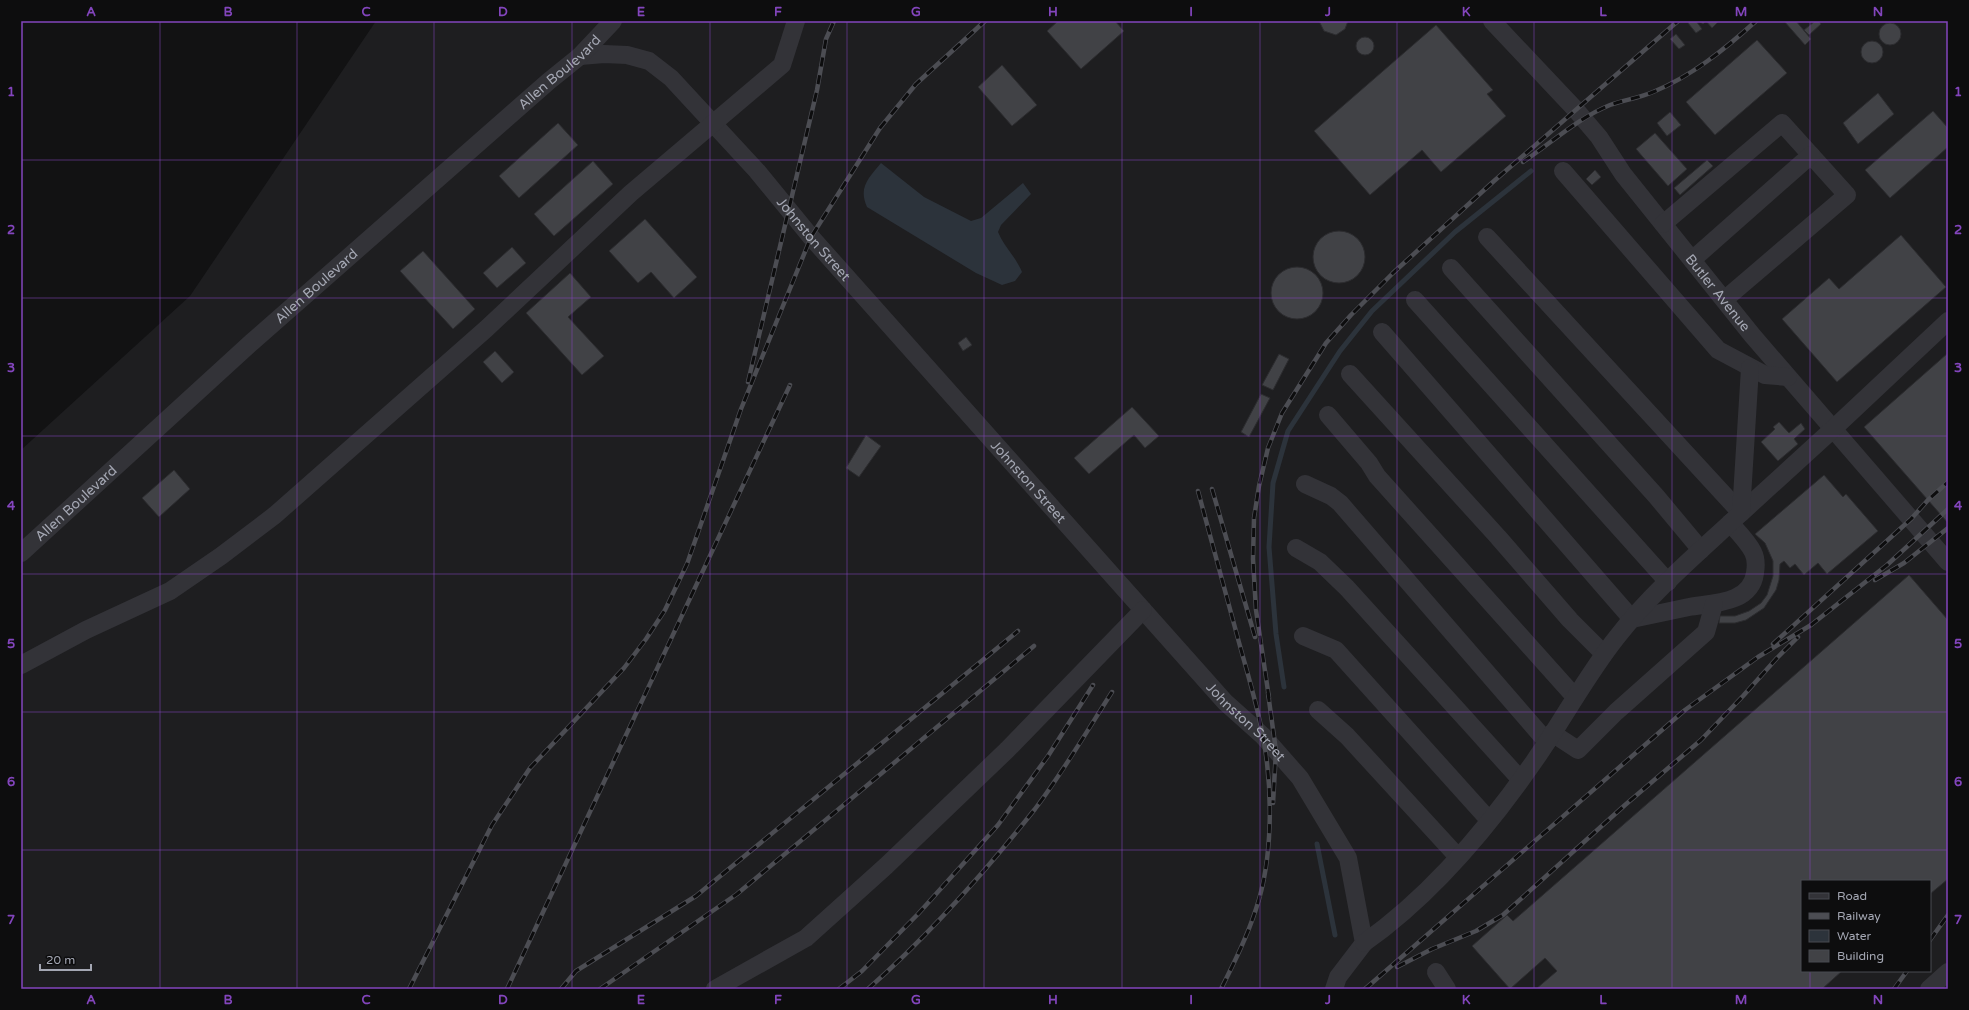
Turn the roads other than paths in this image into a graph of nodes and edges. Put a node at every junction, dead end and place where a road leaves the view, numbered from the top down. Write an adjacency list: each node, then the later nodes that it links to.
1 (613, 21): 4 (street, Allen Boulevard)
2 (796, 21): 5 (street)
3 (1492, 21): 8 (street, Butler Avenue)
4 (580, 56): 5 (street, Johnston Street); 25 (street, Allen Boulevard)
5 (712, 125): 29 (street, Johnston Street); 33 (street)
6 (1811, 155): 8 (street); 10 (street); 13 (street)
7 (1563, 171): 16 (street)
8 (1663, 224): 10 (street, Butler Avenue)
9 (1487, 237): 22 (street)
10 (1692, 260): 13 (street, Butler Avenue)
11 (1451, 268): 24 (street)
12 (1414, 300): 27 (street)
13 (1724, 300): 18 (street, Butler Avenue)
14 (1948, 321): 20 (street)
15 (1382, 332): 30 (street)
16 (1750, 368): 18 (street); 22 (street)
17 (1350, 374): 32 (street)
18 (1788, 378): 20 (street, Butler Avenue)
19 (1328, 415): 34 (street)
20 (1833, 429): 22 (street); 26 (street, Butler Avenue)
21 (1305, 484): 36 (street)
22 (1736, 518): 24 (street); 28 (street)
23 (1296, 548): 37 (street)
24 (1701, 550): 27 (street)
25 (21, 553)
26 (1948, 562)
27 (1668, 582): 30 (street)
28 (1714, 604): 30 (street); 36 (street)
29 (1143, 610): 40 (street, Johnston Street); 44 (street)
30 (1632, 619): 32 (street)
31 (1303, 636): 38 (street)
32 (1604, 654): 34 (street)
33 (21, 665)
34 (1575, 697): 36 (street)
35 (1318, 710): 39 (street)
36 (1549, 737): 37 (street)
37 (1520, 779): 38 (street)
38 (1489, 820): 39 (street)
39 (1458, 857): 40 (street)
40 (1364, 943): 43 (street)
41 (1436, 972): 46 (street)
42 (1948, 972): 47 (street)
43 (1336, 983): 45 (street)
44 (715, 989)
45 (1322, 989)
46 (1447, 989)
47 (1929, 989)

